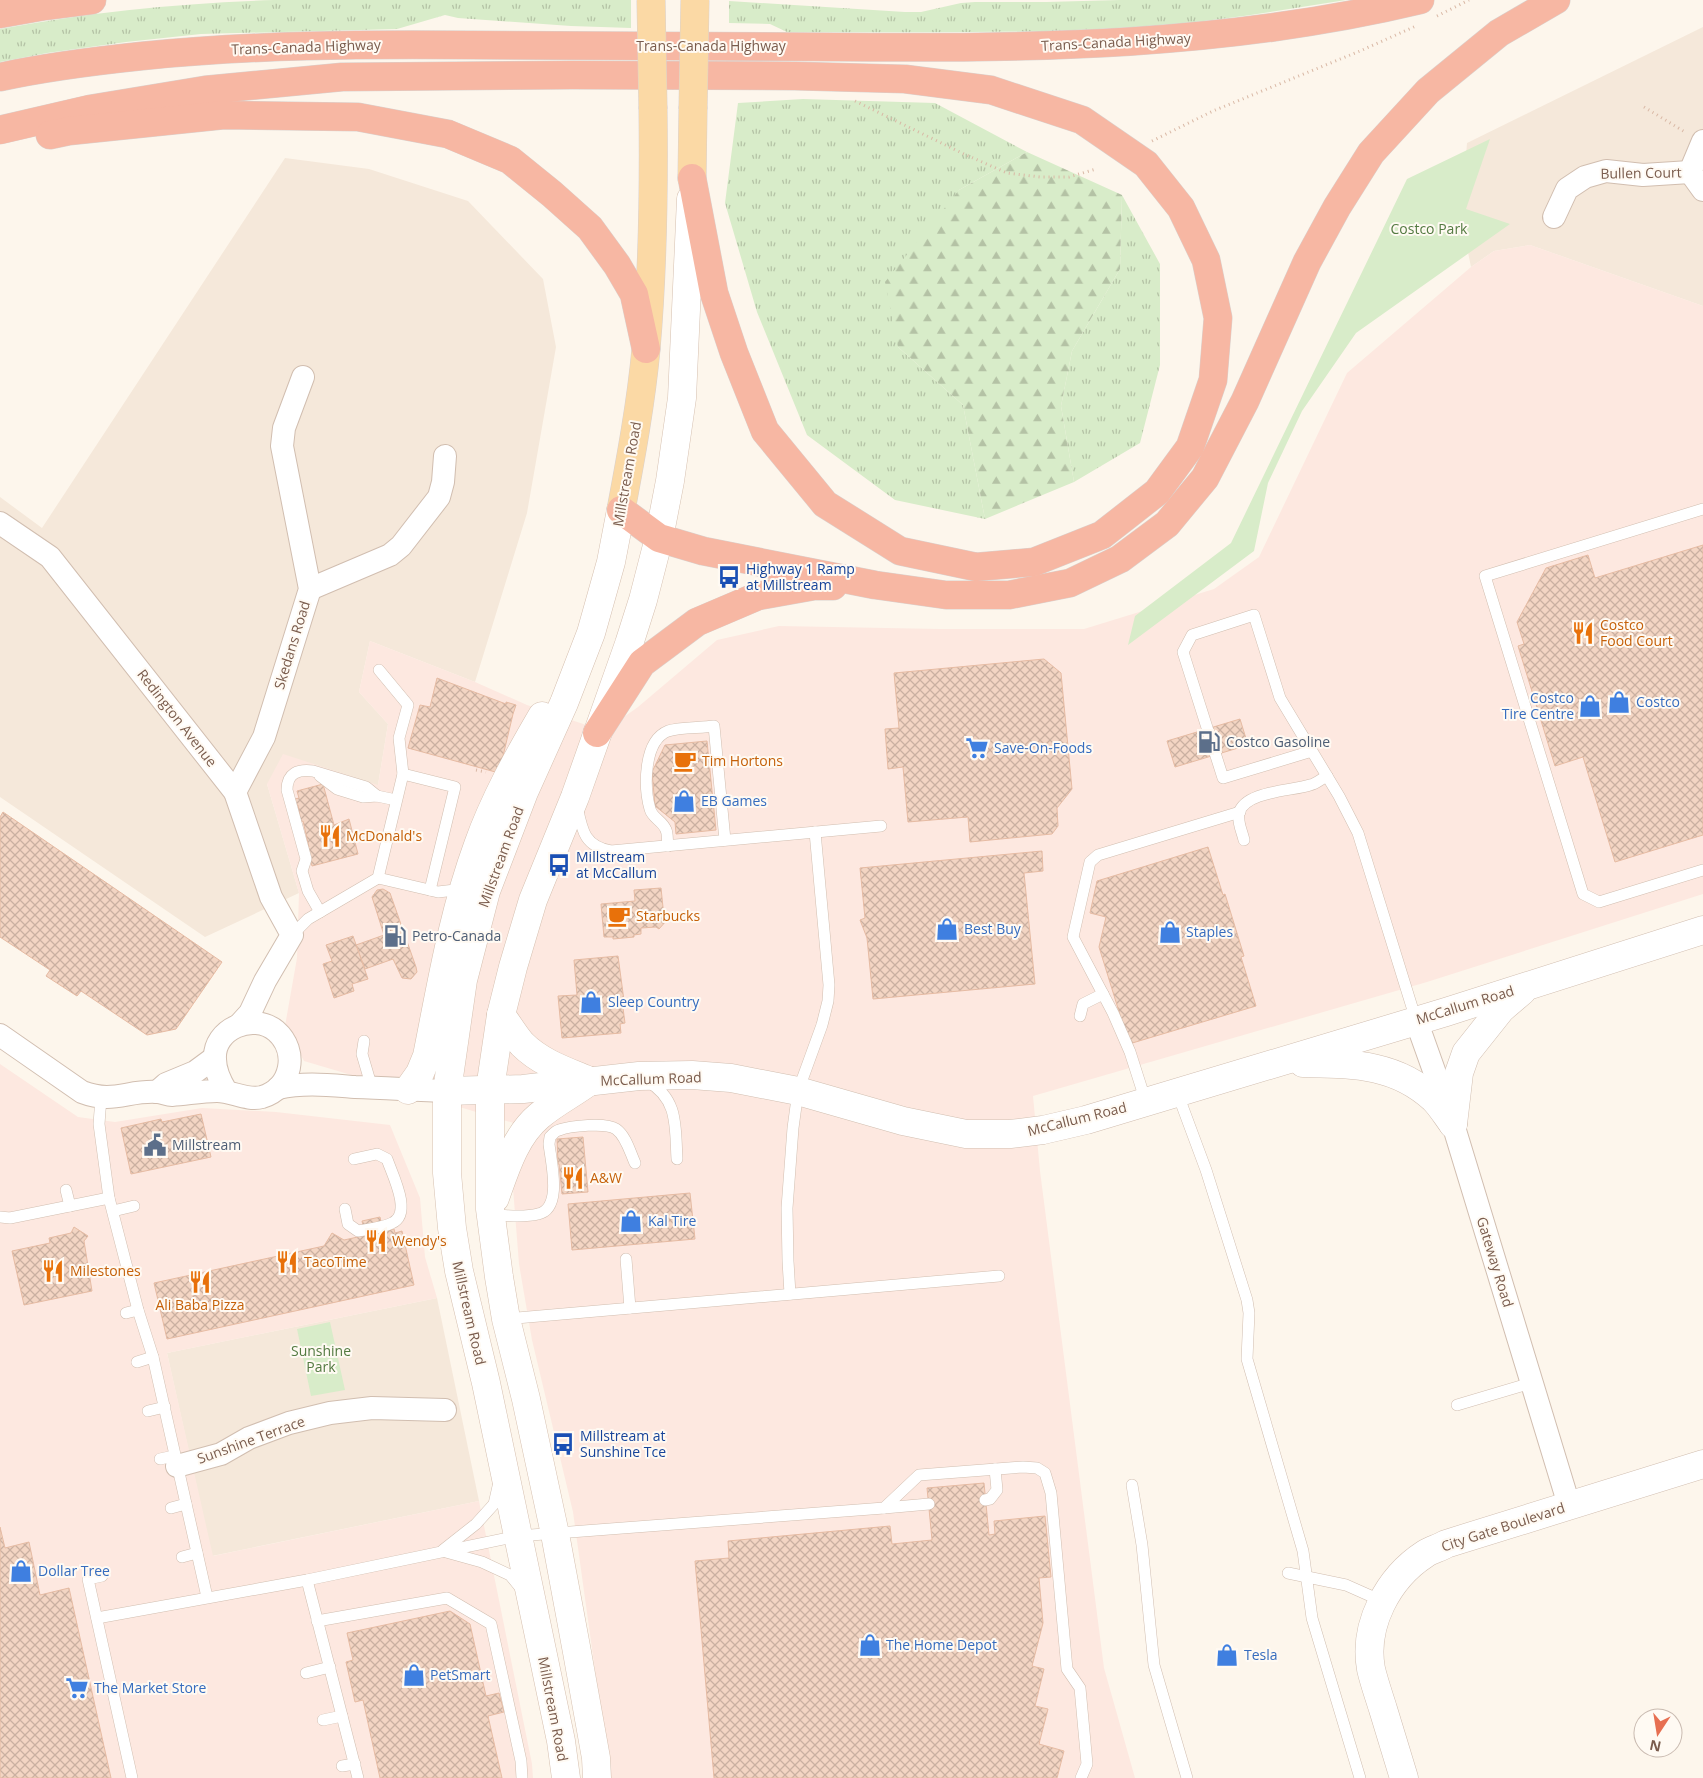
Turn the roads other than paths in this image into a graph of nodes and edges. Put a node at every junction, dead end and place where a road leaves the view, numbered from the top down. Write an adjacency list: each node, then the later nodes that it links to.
1 (92, 0): 6 (highway)
2 (652, 0): 14 (main road, Millstream Road, bridge)
3 (695, 0): 11 (main road, bridge)
4 (1556, 0): 21 (highway)
5 (1425, 13): 7 (highway, Trans-Canada Highway)
6 (0, 14)
7 (0, 77)
8 (0, 130): 11 (highway)
9 (1695, 137): 12 (street)
10 (0, 146): 14 (highway)
11 (692, 178): 20 (main road)
12 (1697, 181): 13 (street, Bullen Court)
13 (1554, 217)
14 (646, 349): 18 (main road, Millstream Road)
15 (303, 377): 22 (street, Skedans Road)
16 (445, 456): 22 (street)
17 (1703, 509): 38 (lane)
18 (621, 510): 20 (highway); 23 (main road, Millstream Road)
19 (0, 523): 29 (street, Redington Avenue)
20 (659, 538): 21 (highway); 25 (main road)
21 (875, 585): 25 (highway)
22 (310, 588): 29 (street, Skedans Road)
23 (591, 633): 40 (main road); 63 (main road, Millstream Road)
24 (379, 670): 27 (lane)
25 (597, 733): 30 (main road)
26 (1312, 752): 26 (lane); 28 (lane)
27 (403, 774): 31 (lane); 41 (lane)
28 (1327, 776): 32 (lane); 49 (lane)
29 (235, 792): 44 (street, Redington Avenue)
30 (575, 797): 37 (lane); 47 (main road)
31 (396, 800): 39 (lane); 42 (lane)
32 (1240, 812): 36 (lane); 46 (lane)
33 (881, 826): 34 (lane)
34 (815, 832): 35 (lane); 65 (lane)
35 (725, 840): 37 (lane); 37 (lane)
36 (1244, 840)
37 (668, 846)
38 (1703, 870)
39 (378, 878): 41 (lane); 42 (lane)
40 (467, 881): 41 (lane); 62 (main road)
41 (430, 890)
42 (320, 912): 44 (lane)
43 (1703, 930): 45 (main road, McCallum Road)
44 (287, 942): 50 (street); 51 (street)
45 (1528, 986): 49 (main road, McCallum Road); 70 (main road)
46 (1103, 994): 48 (lane); 69 (lane)
47 (501, 1015): 58 (main road); 61 (main road)
48 (1080, 1016)
49 (1416, 1020): 56 (main road, McCallum Road); 70 (street, Gateway Road)
50 (240, 1024): 51 (street); 54 (street)
51 (274, 1029): 55 (street)
52 (0, 1035): 68 (street)
53 (364, 1041): 60 (lane)
54 (214, 1058): 64 (street); 66 (street)
55 (291, 1060): 59 (street); 60 (street, McCallum Road)
56 (1280, 1063): 67 (main road, McCallum Road); 70 (main road)
57 (639, 1076): 58 (main road, McCallum Road); 65 (main road, McCallum Road); 72 (lane)
58 (590, 1081): 61 (main road, McCallum Road); 82 (main road)
59 (278, 1088): 60 (street, McCallum Road); 64 (street)
60 (372, 1088): 62 (street, McCallum Road)
61 (490, 1089): 63 (main road, McCallum Road); 82 (main road)
62 (408, 1090): 63 (street, McCallum Road)
63 (447, 1090): 100 (main road, Millstream Road)
64 (226, 1091): 66 (street)
65 (798, 1091): 69 (main road, McCallum Road); 86 (lane)
66 (156, 1092): 68 (street)
67 (1177, 1092): 69 (main road, McCallum Road); 116 (lane)
68 (101, 1098): 76 (lane)
69 (1146, 1102)
70 (1453, 1124): 93 (street, Gateway Road)
71 (354, 1159): 79 (lane)
72 (677, 1159)
73 (634, 1163): 82 (lane)
74 (66, 1190): 77 (lane)
75 (49, 1198): 80 (lane)
76 (110, 1198): 77 (lane); 81 (lane)
77 (70, 1206): 80 (lane)
78 (134, 1206): 81 (lane)
79 (345, 1209)
80 (51, 1210): 83 (lane)
81 (112, 1211): 88 (lane)
82 (490, 1212): 90 (main road)
83 (0, 1217)
84 (626, 1259): 87 (lane)
85 (999, 1276): 86 (lane)
86 (790, 1294): 87 (lane)
87 (630, 1308): 90 (lane)
88 (138, 1310): 89 (lane); 91 (lane)
89 (126, 1313)
90 (506, 1319): 109 (main road)
91 (153, 1357): 92 (lane); 95 (lane)
92 (137, 1362)
93 (1532, 1383): 94 (lane); 106 (street, Gateway Road)
94 (1457, 1405)
95 (165, 1407): 97 (lane); 98 (lane)
96 (445, 1410): 98 (street, Sunshine Terrace)
97 (148, 1411)
98 (170, 1460): 104 (lane)
99 (1703, 1464): 106 (main road, City Gate Boulevard)
100 (503, 1468): 110 (main road, Millstream Road); 111 (lane)
101 (996, 1470): 103 (lane); 108 (lane); 134 (lane)
102 (1132, 1485): 135 (lane)
103 (985, 1500)
104 (186, 1504): 107 (lane); 112 (lane)
105 (928, 1504): 108 (lane)
106 (1569, 1505): 119 (main road, City Gate Boulevard)
107 (171, 1508)
108 (884, 1508): 109 (lane)
109 (555, 1534): 110 (lane); 133 (main road)
110 (518, 1536): 111 (lane); 120 (main road, Millstream Road)
111 (442, 1551): 117 (lane); 120 (lane)
112 (197, 1553): 113 (lane); 118 (lane)
113 (182, 1557)
114 (1288, 1573): 116 (lane)
115 (102, 1576): 121 (lane)
116 (1307, 1577): 119 (lane); 136 (lane)
117 (307, 1580): 118 (lane); 122 (lane)
118 (207, 1597): 121 (lane)
119 (1382, 1601): 137 (main road, City Gate Boulevard)
120 (532, 1602): 132 (main road, Millstream Road)
121 (97, 1618): 129 (lane)
122 (317, 1621): 123 (lane); 131 (lane)
123 (330, 1667): 124 (lane); 125 (lane)
124 (306, 1673)
125 (342, 1716): 126 (lane); 127 (lane)
126 (323, 1720)
127 (355, 1764): 128 (lane); 130 (lane)
128 (342, 1766)
129 (132, 1778)
130 (358, 1778)
131 (522, 1778)
132 (566, 1778)
133 (597, 1778)
134 (1080, 1778)
135 (1188, 1778)
136 (1360, 1778)
137 (1404, 1778)

